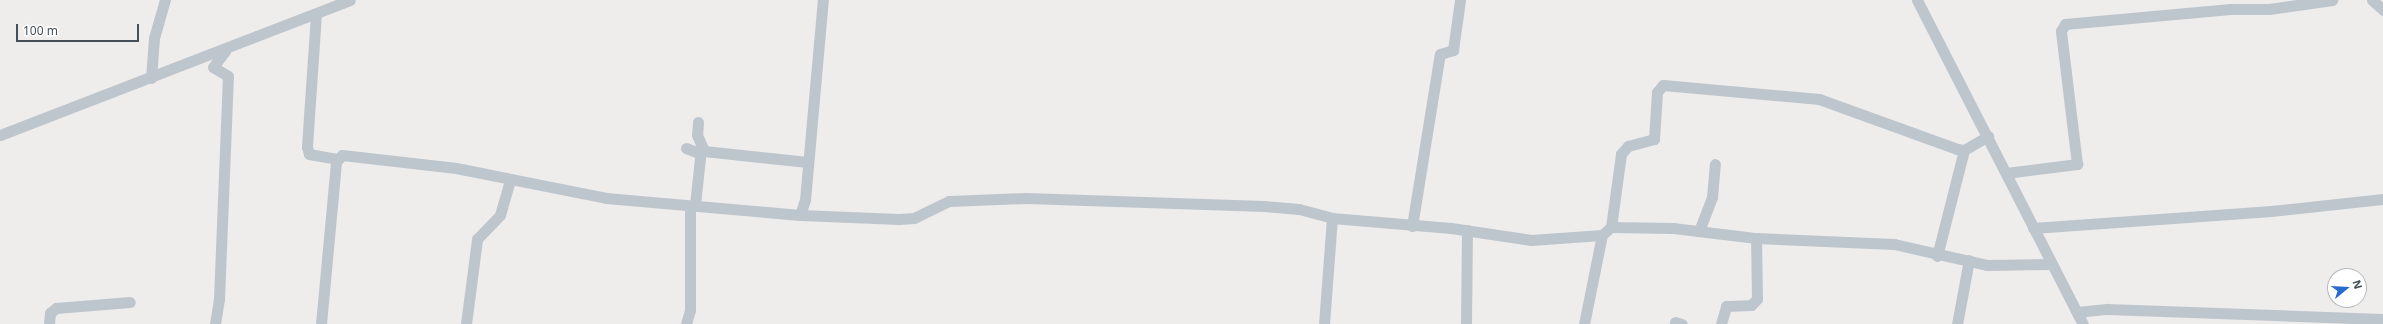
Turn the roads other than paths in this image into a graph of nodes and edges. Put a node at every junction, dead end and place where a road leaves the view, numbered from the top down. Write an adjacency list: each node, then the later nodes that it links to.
1 (165, 0): 11 (street)
2 (350, 0): 9 (street)
3 (823, 0): 18 (street)
4 (1460, 0): 26 (street)
5 (1917, 0): 14 (street)
6 (2332, 0): 20 (street)
7 (2372, 0): 8 (street)
8 (2383, 10)
9 (316, 14): 10 (street); 17 (street)
10 (226, 49): 11 (street); 40 (street)
11 (151, 78): 13 (street)
12 (698, 122): 18 (street)
13 (0, 135)
14 (1988, 136): 16 (street); 20 (street)
15 (686, 148): 23 (street)
16 (1964, 150): 27 (street); 33 (street)
17 (337, 159): 21 (street); 41 (street)
18 (807, 162): 24 (street)
19 (1715, 164): 30 (street)
20 (2006, 173): 28 (street)
21 (510, 179): 23 (street); 42 (street)
22 (2383, 198): 28 (street)
23 (693, 205): 24 (street); 43 (street)
24 (800, 215): 25 (street)
25 (1332, 218): 26 (street); 44 (street)
26 (1412, 226): 29 (street)
27 (1611, 227): 30 (street); 31 (street)
28 (2033, 228): 35 (street)
29 (1467, 230): 31 (street); 45 (street)
30 (1699, 231): 32 (street)
31 (1602, 235): 46 (street)
32 (1756, 238): 33 (street); 47 (street)
33 (1937, 256): 34 (street)
34 (1969, 260): 35 (street); 48 (street)
35 (2050, 264): 37 (street)
36 (130, 302): 39 (street)
37 (2077, 312): 38 (street); 49 (street)
38 (2383, 319)
39 (49, 324)
40 (214, 324)
41 (321, 324)
42 (466, 324)
43 (686, 324)
44 (1324, 324)
45 (1466, 324)
46 (1584, 324)
47 (1721, 324)
48 (1957, 324)
49 (2083, 324)

